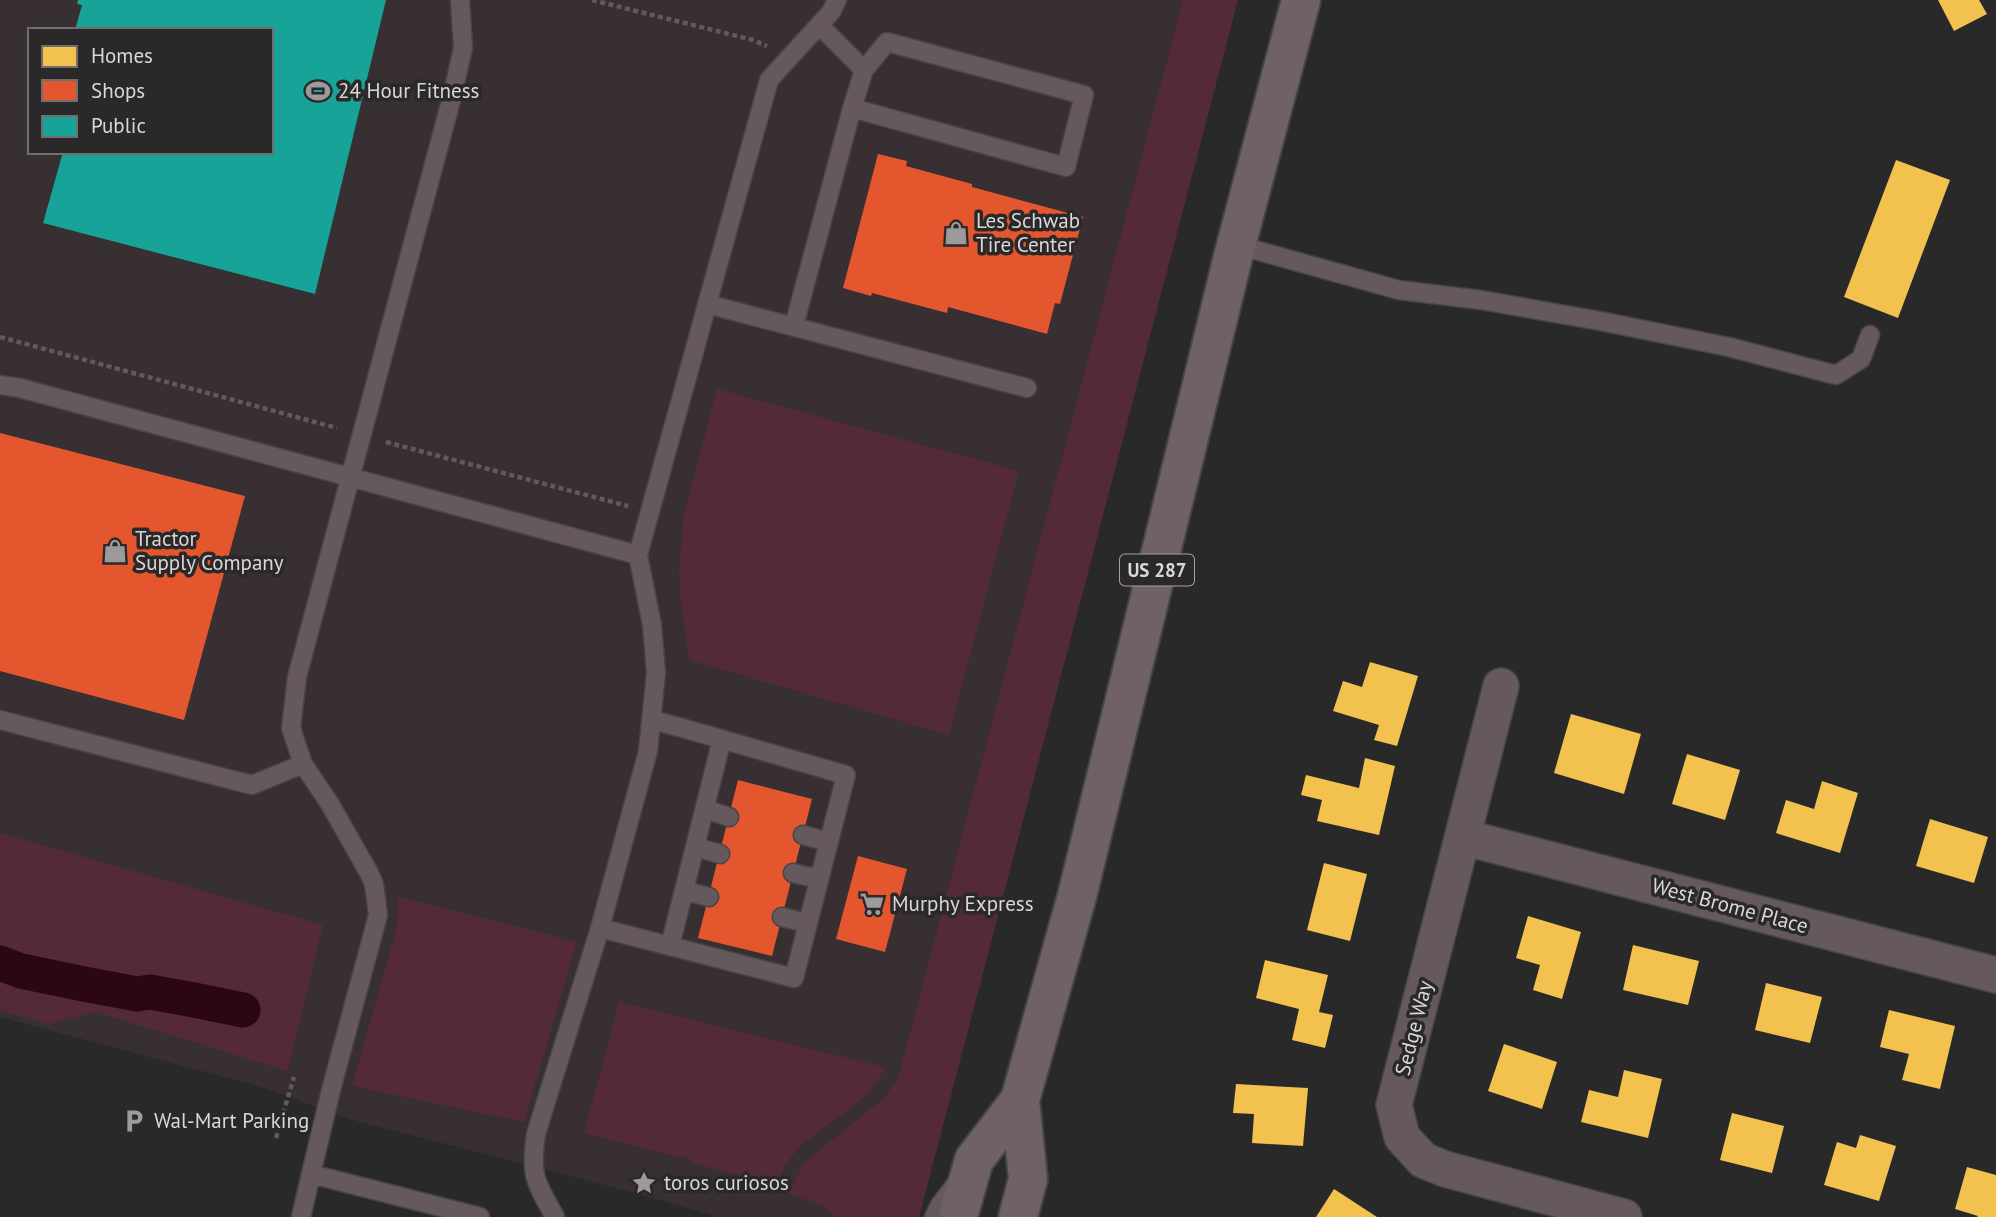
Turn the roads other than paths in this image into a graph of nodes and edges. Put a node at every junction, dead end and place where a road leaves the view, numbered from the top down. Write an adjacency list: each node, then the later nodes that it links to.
1 (460, 0): 13 (lane)
2 (837, 0): 4 (lane)
3 (1301, 0): 7 (main road, US 287)
4 (820, 26): 5 (lane); 8 (lane)
5 (864, 70): 6 (lane); 6 (lane)
6 (852, 108): 9 (lane)
7 (1237, 245): 10 (lane); 36 (main road, US 287)
8 (707, 304): 9 (lane); 14 (lane)
9 (794, 326): 12 (lane)
10 (1870, 335)
11 (0, 385): 13 (lane)
12 (1027, 387)
13 (352, 477): 14 (lane); 19 (lane)
14 (638, 555): 17 (lane)
15 (1501, 686): 23 (street, Sedge Way)
16 (0, 720): 19 (lane)
17 (652, 720): 18 (lane); 33 (lane)
18 (722, 739): 20 (lane); 24 (lane)
19 (303, 764): 38 (lane)
20 (705, 809): 21 (lane); 25 (lane)
21 (729, 817)
22 (803, 835): 24 (lane)
23 (1463, 837): 35 (street, West Brome Place); 45 (street, Sedge Way)
24 (829, 842): 28 (lane)
25 (695, 847): 26 (lane); 29 (lane)
26 (720, 854)
27 (793, 873): 28 (lane)
28 (819, 879): 32 (lane)
29 (685, 891): 30 (lane); 34 (lane)
30 (709, 897)
31 (782, 917): 32 (lane)
32 (807, 923): 34 (lane)
33 (600, 928): 34 (lane); 41 (lane)
34 (670, 946)
35 (1996, 975)
36 (1020, 1100): 37 (main road, US 287); 44 (main road, US 287)
37 (974, 1160): 42 (lane); 43 (main road, US 287)
38 (311, 1174): 39 (lane); 40 (lane)
39 (300, 1217)
40 (480, 1217)
41 (555, 1217)
42 (934, 1217)
43 (958, 1217)
44 (1018, 1217)
45 (1624, 1217)

